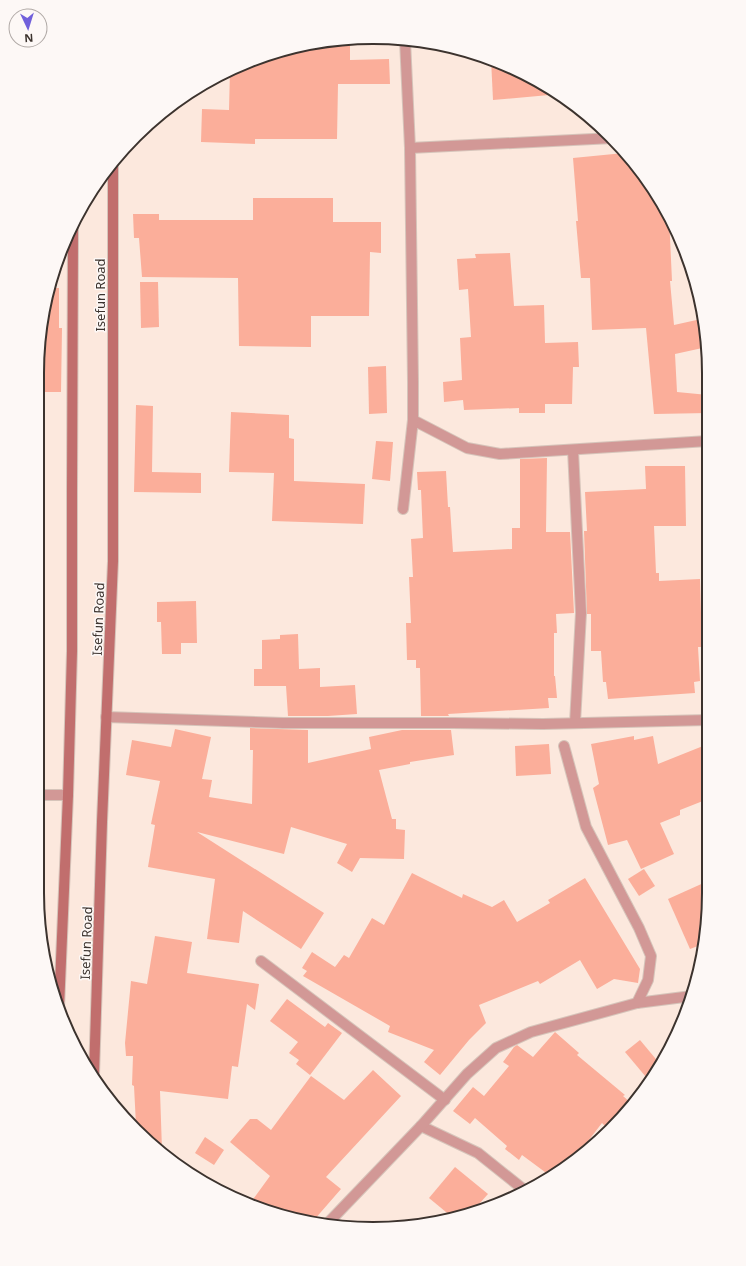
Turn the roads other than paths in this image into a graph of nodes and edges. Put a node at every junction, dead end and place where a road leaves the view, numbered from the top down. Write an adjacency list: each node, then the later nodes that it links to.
1 (405, 46): 3 (street)
2 (604, 138): 3 (street)
3 (410, 148): 6 (street)
4 (113, 172): 10 (street, Isefun Road)
5 (73, 238): 15 (street, Isefun Road)
6 (413, 420): 8 (street); 9 (street)
7 (702, 441): 8 (street)
8 (573, 450): 12 (street)
9 (404, 509)
10 (106, 717): 12 (street); 20 (street, Isefun Road)
11 (702, 720): 12 (street)
12 (575, 723)
13 (564, 746): 19 (street)
14 (44, 795): 15 (street)
15 (68, 795): 17 (street, Isefun Road)
16 (261, 962): 21 (street)
17 (60, 994)
18 (686, 997): 19 (street)
19 (637, 1003): 21 (street)
20 (94, 1068)
21 (445, 1100): 22 (street)
22 (421, 1126): 23 (street); 24 (street)
23 (521, 1187)
24 (332, 1219)

